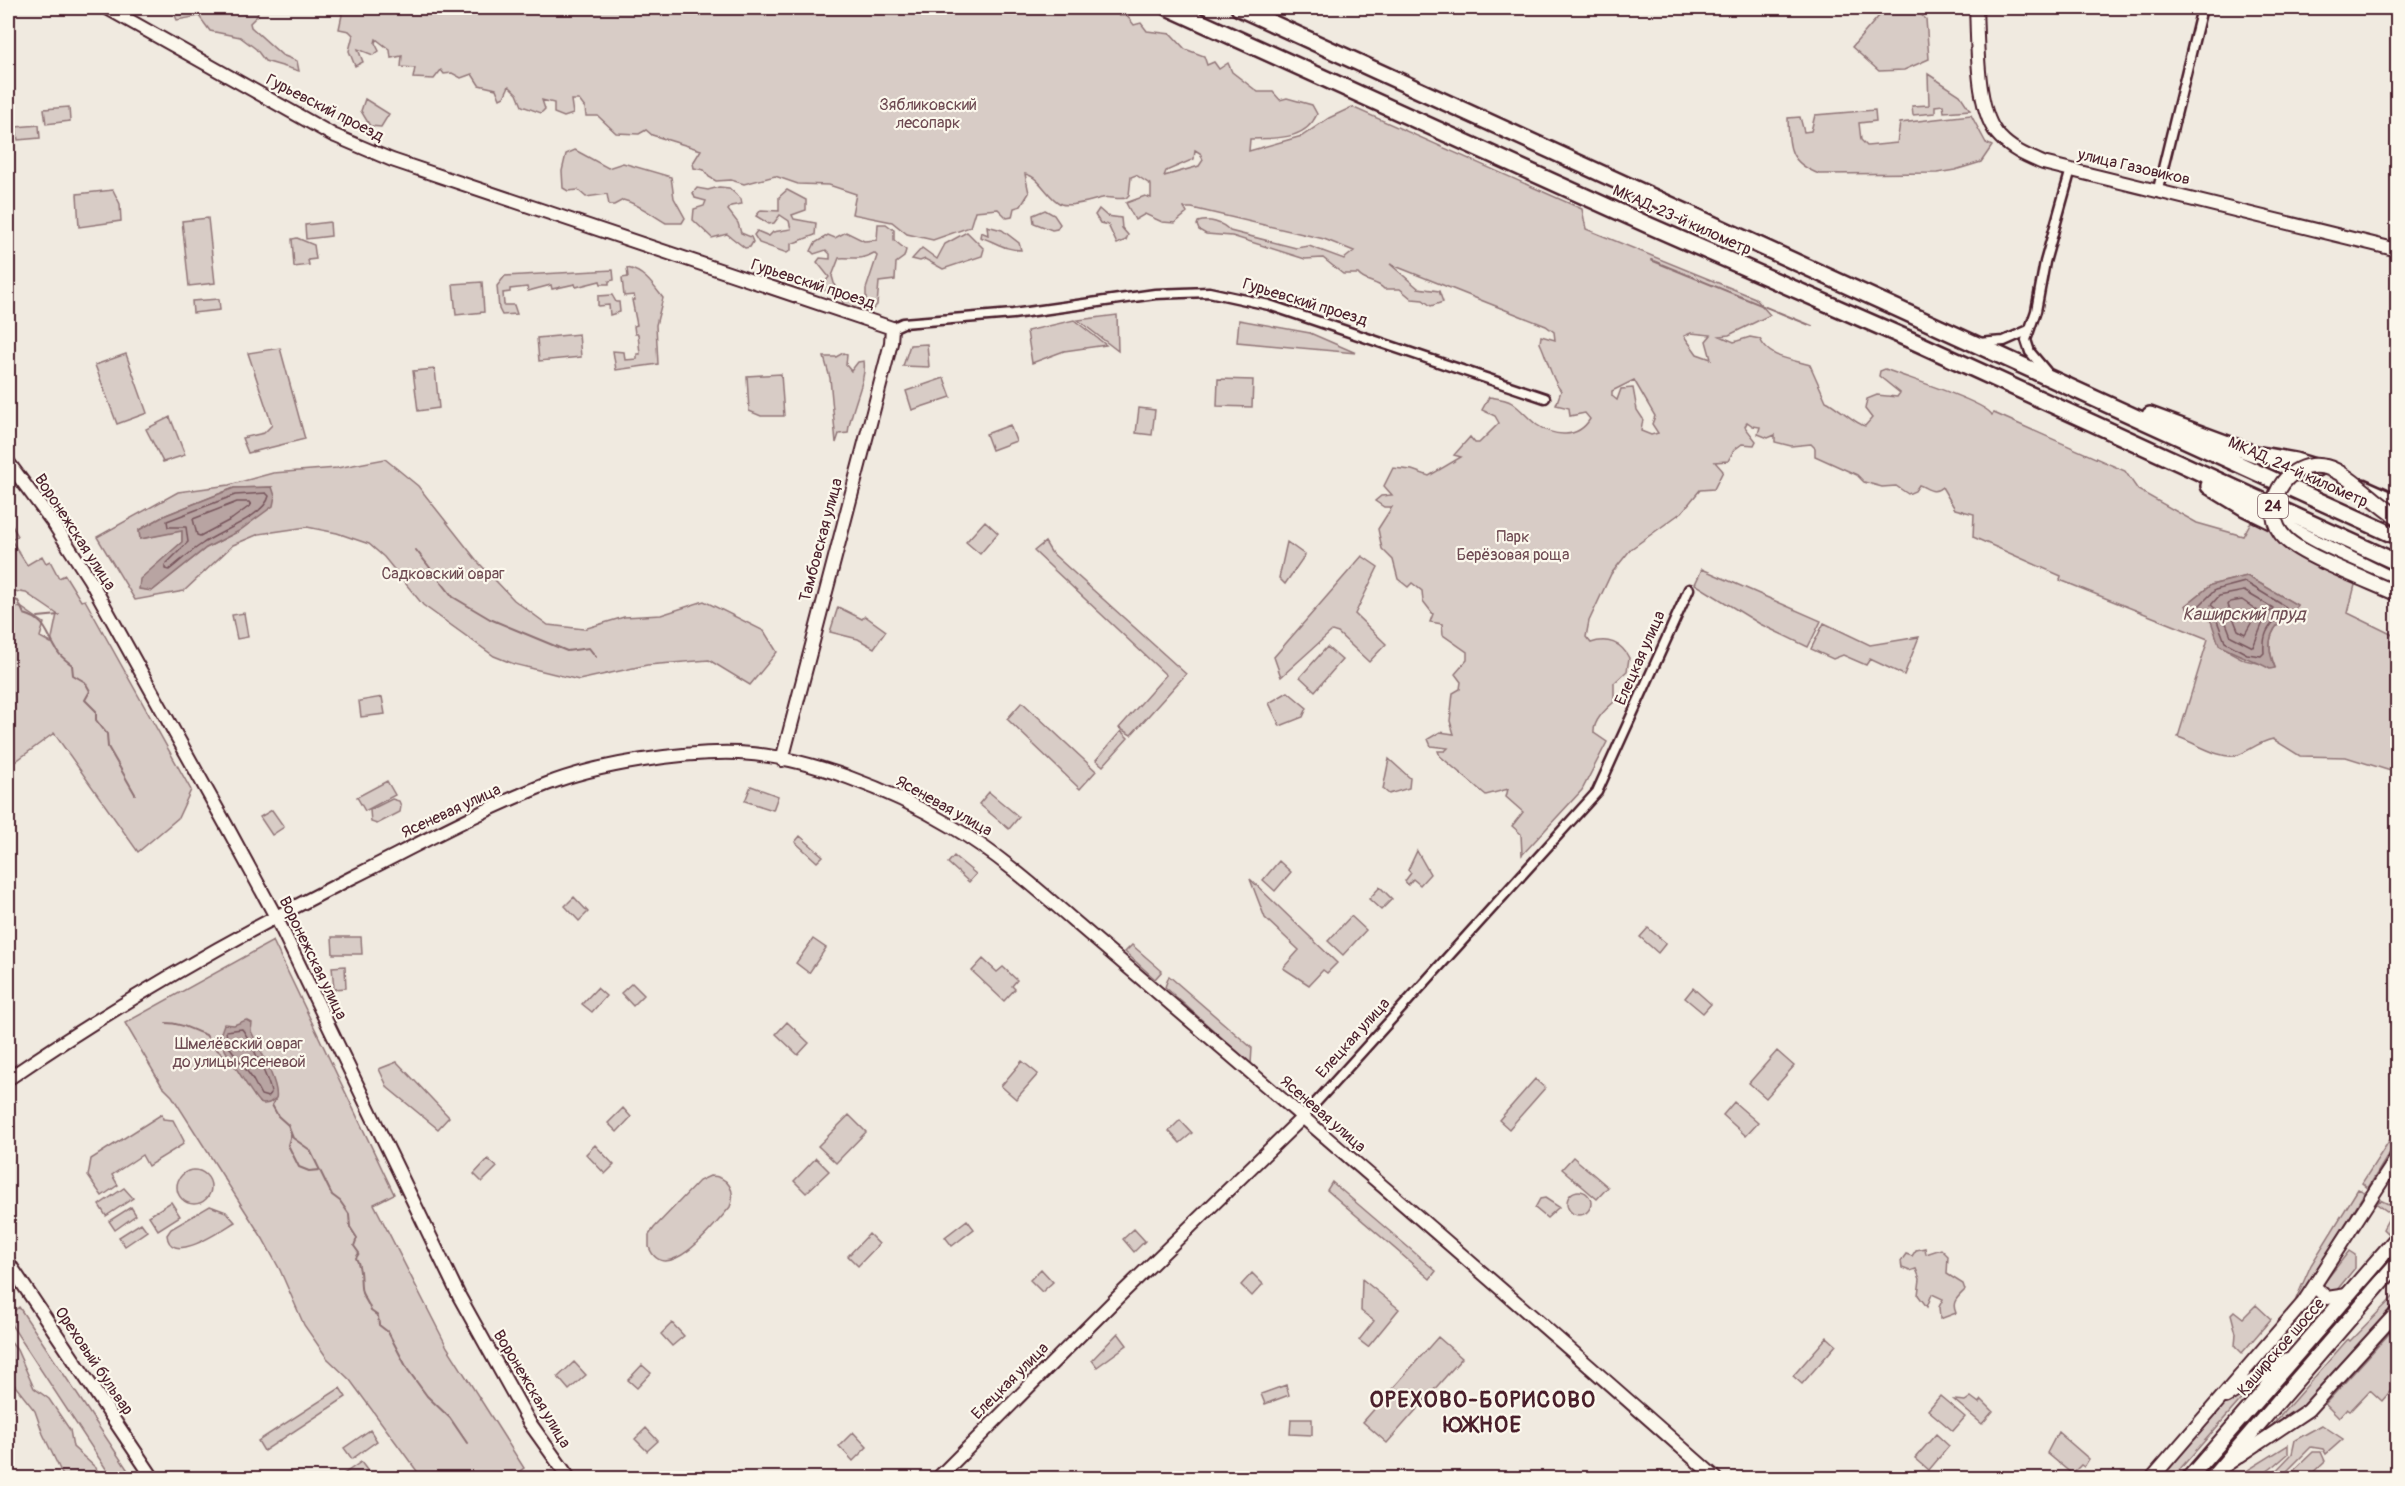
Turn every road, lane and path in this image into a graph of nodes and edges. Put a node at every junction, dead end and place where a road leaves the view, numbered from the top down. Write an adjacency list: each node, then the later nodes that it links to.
1 (107, 8): 9 (street, Гурьевский проезд)
2 (1239, 8): 11 (highway, МКАД, 23-й километр)
3 (1976, 8): 6 (street, улица Газовиков)
4 (2202, 8): 7 (street)
5 (1173, 9): 17 (highway, МКАД, 23-й километр)
6 (2071, 169): 7 (street, улица Газовиков); 10 (street)
7 (2158, 189): 8 (street, улица Газовиков)
8 (2397, 250)
9 (892, 328): 14 (street, Гурьевский проезд); 25 (street, Тамбовская улица)
10 (2028, 330): 11 (street); 12 (street)
11 (1975, 344): 12 (highway, МКАД, 23-й километр)
12 (2054, 379): 13 (highway, МКАД, 23-й километр)
13 (2081, 392): 15 (highway, МКАД, 23-й километр); 18 (highway)
14 (1545, 398)
15 (2184, 440): 20 (highway, МКАД, 24-й километр)
16 (8, 462): 26 (street, Воронежская улица)
17 (2176, 462): 21 (highway); 22 (highway, 24)
18 (2397, 503)
19 (2397, 517): 24 (main road, 24, bridge)
20 (2397, 537)
21 (2397, 563)
22 (2397, 583)
23 (1689, 589): 28 (street, Елецкая улица)
24 (2397, 594)
25 (782, 760): 26 (street, Ясеневая улица); 28 (street, Ясеневая улица)
26 (276, 917): 27 (street, Ясеневая улица); 40 (street, Воронежская улица)
27 (8, 1079)
28 (1302, 1118): 41 (street, Елецкая улица); 42 (street, Ясеневая улица)
29 (2397, 1156): 33 (street)
30 (2397, 1237): 34 (main road, Каширское шоссе)
31 (8, 1262): 39 (street, Ореховый бульвар)
32 (2397, 1263): 38 (main road, Каширское шоссе)
33 (2314, 1286): 34 (street); 37 (street)
34 (2347, 1295): 36 (main road, Каширское шоссе)
35 (2397, 1311): 38 (street)
36 (2295, 1356): 37 (street); 44 (main road, Каширское шоссе)
37 (2218, 1403): 43 (street)
38 (2214, 1475)
39 (153, 1479)
40 (569, 1479)
41 (938, 1479)
42 (1716, 1479)
43 (2152, 1479)
44 (2189, 1479)

